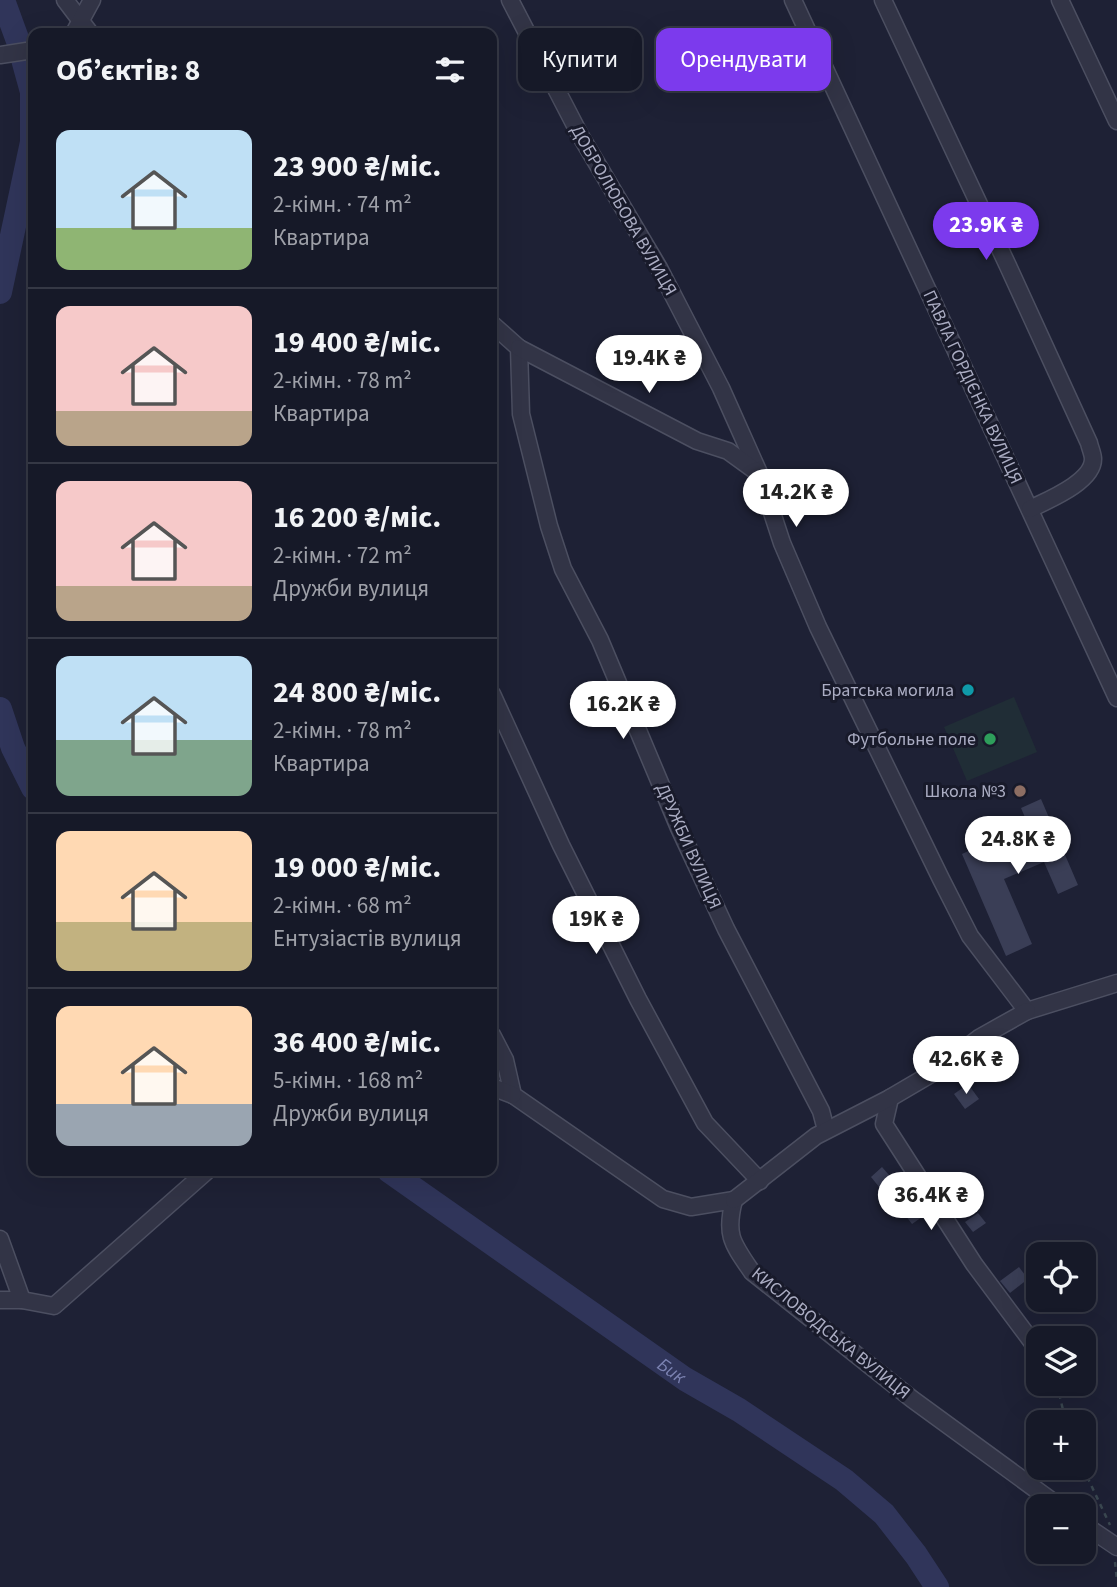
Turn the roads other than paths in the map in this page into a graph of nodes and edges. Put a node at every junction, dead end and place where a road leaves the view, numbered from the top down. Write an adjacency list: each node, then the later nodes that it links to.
1 (65, 0): 7 (street)
2 (92, 0): 8 (street)
3 (510, 0): 14 (street, ДОБРОЛЮБОВА ВУЛИЦЯ)
4 (793, 0): 15 (street, ПАВЛА ГОРДІЄНКА ВУЛИЦЯ)
5 (883, 0): 15 (street)
6 (1060, 0): 11 (street)
7 (81, 28)
8 (83, 28)
9 (28, 51): 10 (street)
10 (0, 55)
11 (1117, 121)
12 (497, 328): 13 (street)
13 (519, 348): 14 (street); 24 (street, ДРУЖБИ ВУЛИЦЯ)
14 (759, 473): 19 (street, ДОБРОЛЮБОВА ВУЛИЦЯ)
15 (1030, 509): 16 (street, ПАВЛА ГОРДІЄНКА ВУЛИЦЯ)
16 (1117, 698)
17 (497, 705): 26 (street)
18 (1117, 983): 19 (street)
19 (1027, 1011): 23 (street)
20 (497, 1045): 22 (street)
21 (497, 1089): 22 (street)
22 (513, 1095): 27 (street)
23 (890, 1098): 24 (street); 31 (street)
24 (826, 1130): 26 (street)
25 (201, 1176): 30 (street)
26 (760, 1181): 27 (street)
27 (734, 1200): 32 (street, КИСЛОВОДСЬКА ВУЛИЦЯ)
28 (0, 1239): 30 (street)
29 (0, 1300): 30 (street)
30 (22, 1300)
31 (1026, 1334)
32 (1042, 1494)
33 (1096, 1533): 34 (street)
34 (1117, 1547)

